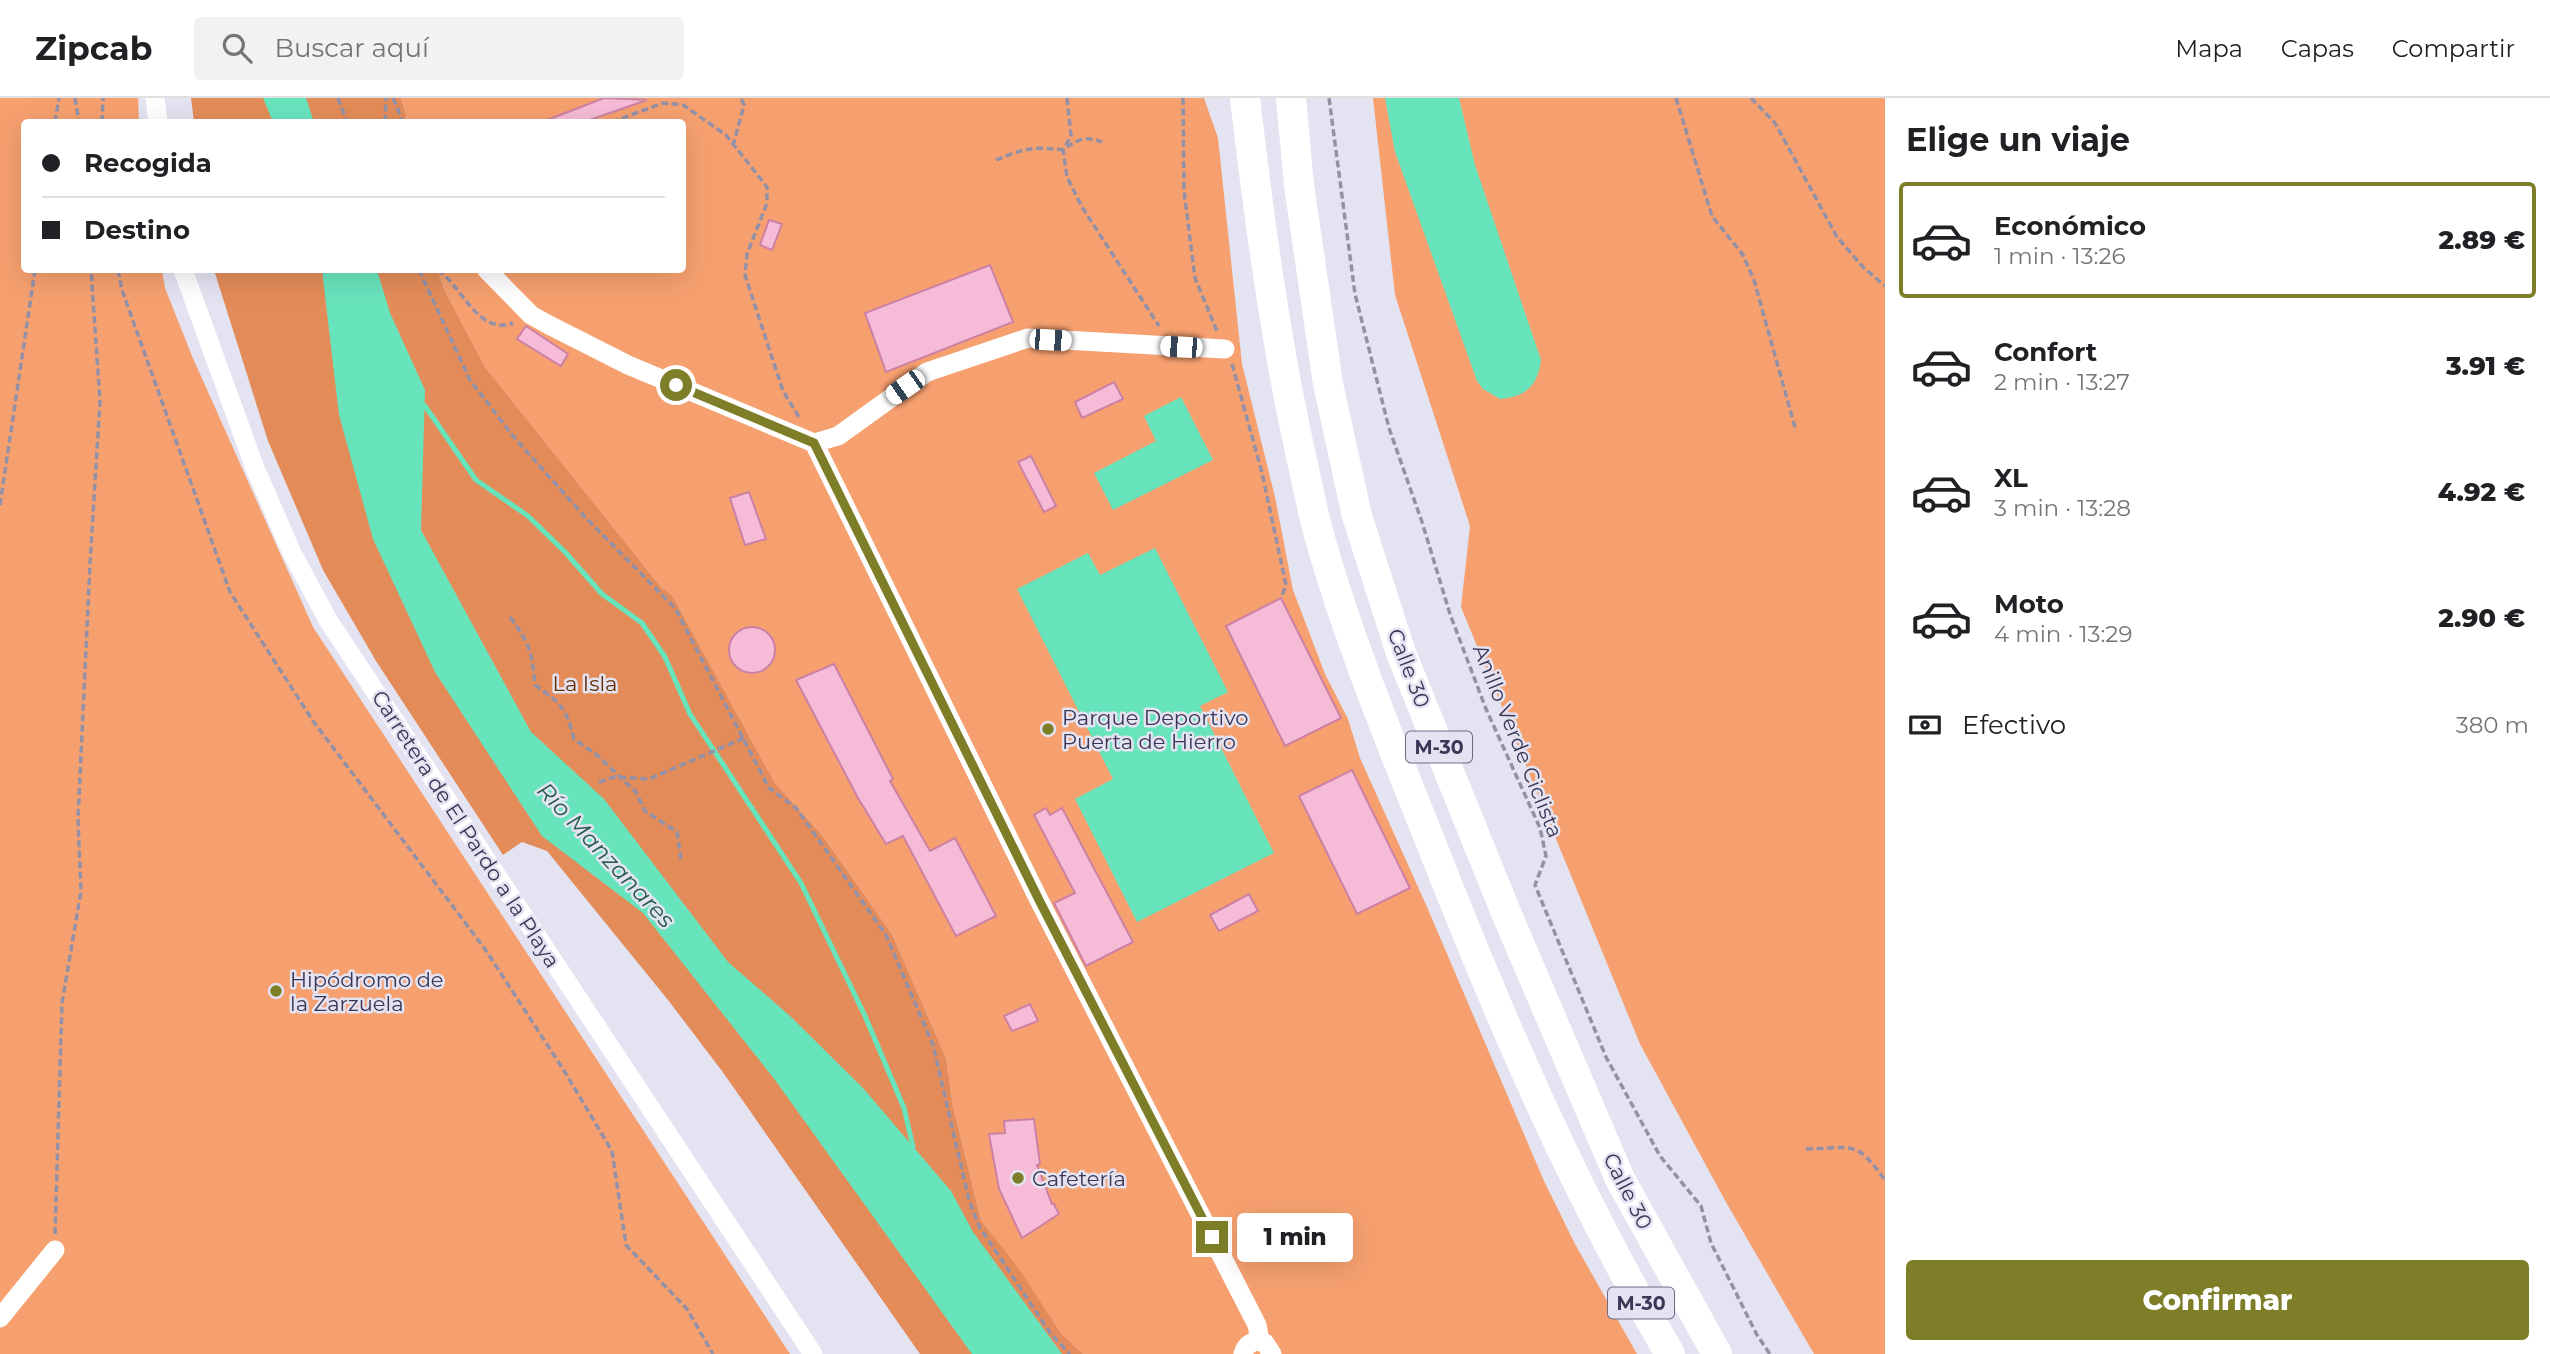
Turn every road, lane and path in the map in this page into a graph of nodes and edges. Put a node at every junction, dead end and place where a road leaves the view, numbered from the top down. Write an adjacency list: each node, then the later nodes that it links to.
1 (59, 98): 16 (path)
2 (75, 98): 17 (path)
3 (103, 98): 18 (path)
4 (155, 98): 19 (street)
5 (338, 98): 20 (path)
6 (386, 98): 21 (path)
7 (393, 98): 22 (path)
8 (741, 98): 25 (path)
9 (1067, 98): 26 (path)
10 (1183, 98): 38 (path)
11 (1245, 98): 51 (highway, Calle 30 / M-30)
12 (1291, 98): 60 (highway, Calle 30 / M-30)
13 (1329, 98): 61 (path, Anillo Verde Ciclista)
14 (1676, 98): 39 (path)
15 (1751, 98): 35 (path)
16 (56, 119)
17 (78, 119)
18 (102, 119)
19 (158, 119)
20 (346, 119)
21 (386, 119)
22 (402, 119)
23 (620, 119): 25 (path)
24 (1102, 142): 26 (path)
25 (733, 146): 40 (path)
26 (1063, 150): 27 (path); 37 (path)
27 (996, 160)
28 (35, 273): 41 (path)
29 (91, 273): 50 (path)
30 (119, 273): 54 (path)
31 (184, 273): 55 (street, Carretera de El Pardo a la Playa)
32 (420, 273): 44 (path)
33 (442, 273): 36 (path)
34 (490, 273): 36 (street)
35 (1885, 286)
36 (531, 315): 40 (street)
37 (1160, 346): 38 (street); 40 (street)
38 (1225, 349): 42 (path)
39 (1796, 432)
40 (814, 443): 53 (street)
41 (0, 505)
42 (1281, 598)
43 (510, 617): 45 (path)
44 (744, 738): 45 (path); 56 (path)
45 (619, 778): 46 (path); 47 (path)
46 (599, 782)
47 (681, 860)
48 (1806, 1149): 49 (path)
49 (1885, 1180)
50 (55, 1250): 52 (street)
51 (1612, 1251): 58 (highway); 59 (highway, Calle 30 / M-30)
52 (0, 1318)
53 (1266, 1348): 57 (street)
54 (713, 1354)
55 (813, 1354)
56 (1070, 1354)
57 (1242, 1354)
58 (1648, 1354)
59 (1670, 1354)
60 (1717, 1354)
61 (1770, 1354)

